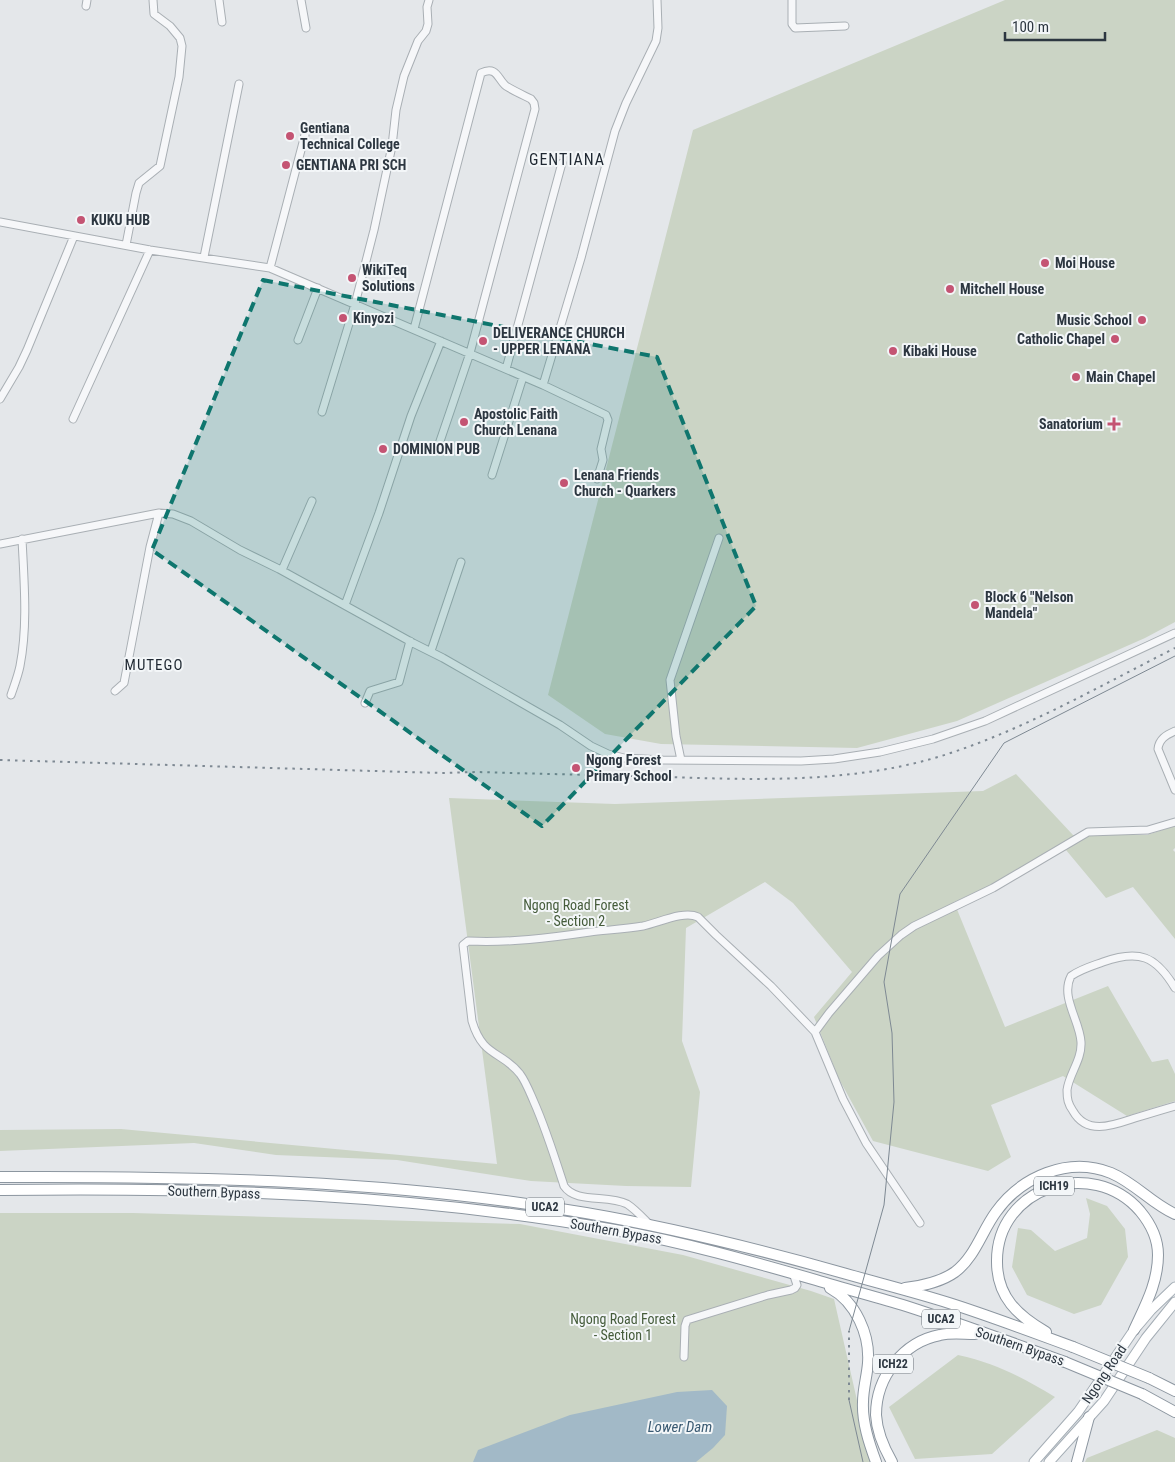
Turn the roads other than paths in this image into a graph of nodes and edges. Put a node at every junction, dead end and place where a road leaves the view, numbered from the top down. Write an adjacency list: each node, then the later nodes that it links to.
1 (153, 0): 15 (street)
2 (219, 0): 7 (street)
3 (301, 0): 9 (street)
4 (429, 0): 20 (street)
5 (657, 0): 27 (street)
6 (792, 0): 8 (street)
7 (222, 22)
8 (845, 26)
9 (306, 28)
10 (239, 84): 17 (street)
11 (306, 131): 18 (street)
12 (562, 163): 25 (street)
13 (0, 222): 14 (street)
14 (74, 236): 15 (street); 28 (street)
15 (126, 245): 16 (street)
16 (150, 250): 17 (street); 30 (street)
17 (204, 257): 18 (street)
18 (270, 268): 19 (street)
19 (318, 288): 20 (street); 22 (street)
20 (355, 304): 21 (street); 29 (street)
21 (414, 329): 23 (street); 24 (street)
22 (298, 340)
23 (441, 341): 24 (street); 41 (street)
24 (470, 354): 25 (street); 31 (street)
25 (506, 369): 26 (street)
26 (524, 377): 27 (street); 32 (street)
27 (543, 385): 33 (street)
28 (0, 399)
29 (322, 412)
30 (73, 419)
31 (437, 450)
32 (492, 475)
33 (597, 479)
34 (312, 500): 40 (street)
35 (159, 513): 37 (street); 40 (street); 45 (street)
36 (719, 538): 49 (street)
37 (22, 539): 38 (street); 46 (street)
38 (0, 544)
39 (461, 562): 44 (street)
40 (282, 570): 41 (street)
41 (345, 605): 43 (street)
42 (1175, 632): 49 (street)
43 (410, 641): 44 (street); 47 (street)
44 (431, 651): 49 (street)
45 (115, 691)
46 (10, 695)
47 (365, 703)
48 (1175, 731): 50 (street)
49 (682, 760)
50 (1175, 790)
51 (1175, 822): 53 (street)
52 (1175, 988): 54 (street)
53 (815, 1032): 58 (street); 59 (street)
54 (1175, 1106)
55 (0, 1177): 59 (highway, Southern Bypass / UCA2)
56 (0, 1190): 60 (highway, Southern Bypass / UCA2)
57 (1175, 1214): 63 (highway)
58 (920, 1223)
59 (651, 1225): 63 (highway, Southern Bypass / UCA2)
60 (793, 1273): 61 (highway, Southern Bypass / UCA2); 68 (street)
61 (816, 1280): 66 (highway, Southern Bypass / UCA2); 72 (highway)
62 (1175, 1287): 65 (main road, Ngong Road)
63 (899, 1289): 67 (highway, Southern Bypass / UCA2)
64 (1175, 1302): 71 (main road, Ngong Road)
65 (1134, 1330): 67 (highway, ICH19); 74 (main road, Ngong Road)
66 (988, 1335): 70 (highway, Southern Bypass / UCA2, bridge); 73 (highway, ICH22)
67 (1073, 1346): 69 (highway, Southern Bypass / UCA2, bridge)
68 (684, 1357)
69 (1175, 1391)
70 (1175, 1412)
71 (1089, 1418): 75 (main road, Ngong Road); 76 (highway)
72 (876, 1462)
73 (892, 1462)
74 (1034, 1462)
75 (1050, 1462)
76 (1077, 1462)

